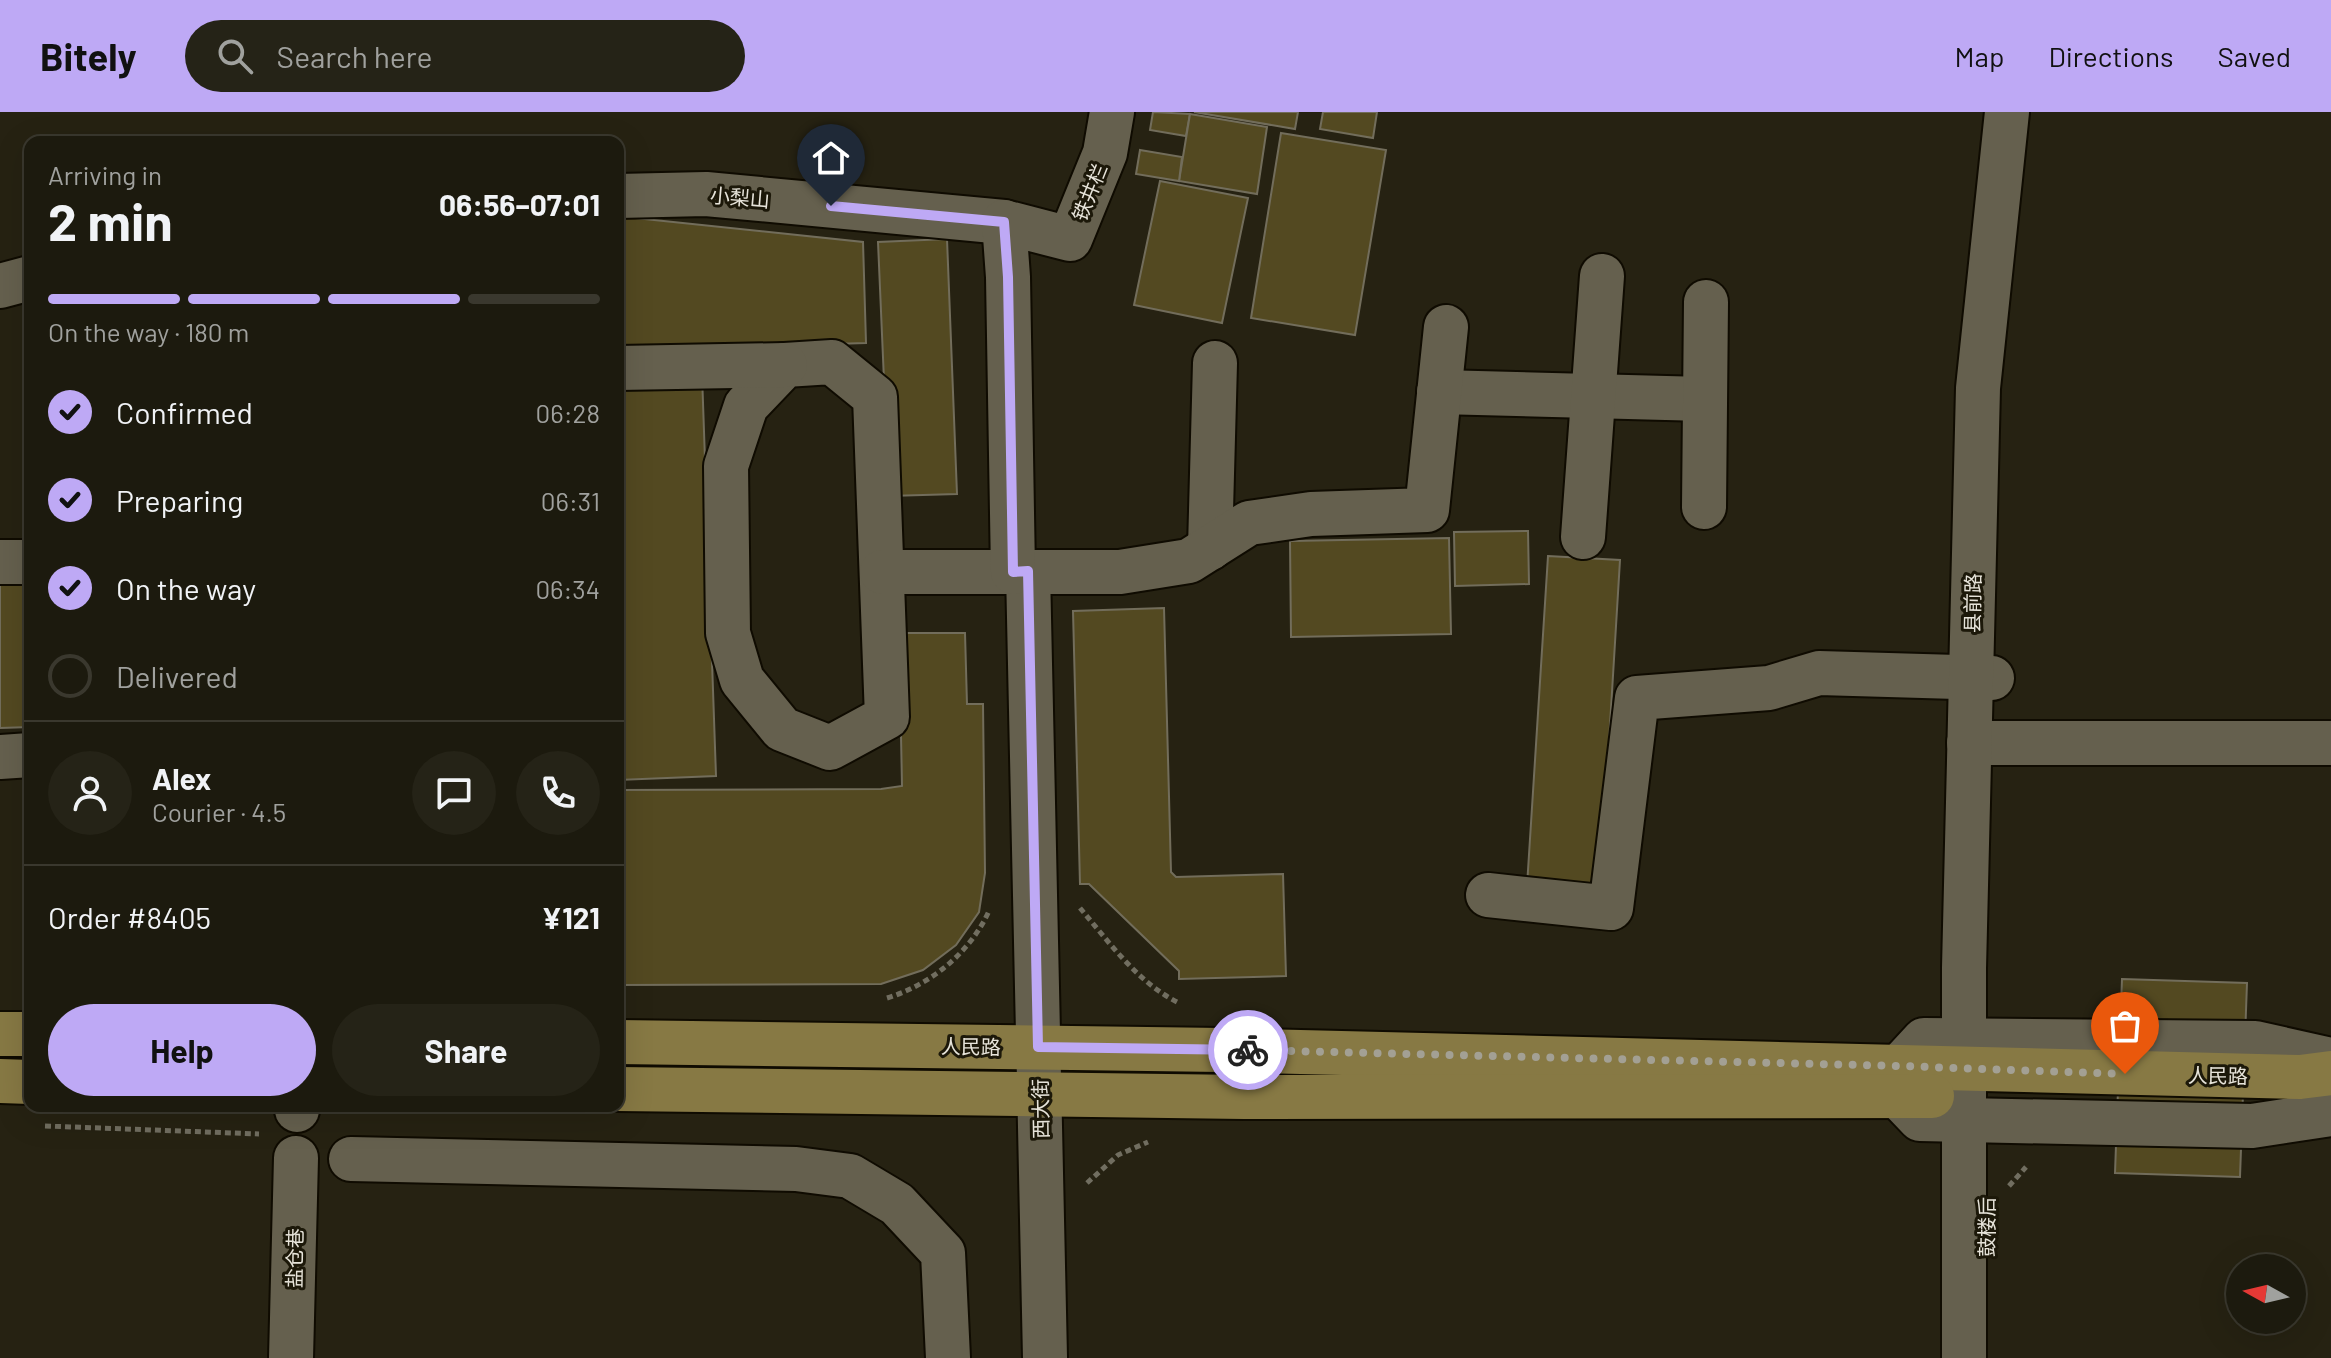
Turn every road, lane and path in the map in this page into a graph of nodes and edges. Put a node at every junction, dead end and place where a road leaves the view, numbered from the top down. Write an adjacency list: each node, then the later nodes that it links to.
1 (1112, 112): 5 (street, 铁井栏)
2 (2007, 112): 24 (street, 县前路)
3 (2028, 112): 24 (street, 县前路)
4 (624, 196): 5 (street, 小梨山)
5 (1004, 222): 23 (street)
6 (1602, 276): 15 (street)
7 (24, 280): 8 (street)
8 (0, 286)
9 (1706, 302): 16 (street)
10 (1446, 327): 14 (street)
11 (1215, 363): 19 (street)
12 (785, 365): 13 (street); 22 (street); 22 (street)
13 (624, 368)
14 (1439, 392): 15 (street); 19 (street)
15 (1593, 396): 16 (street); 18 (street)
16 (1704, 399): 17 (street)
17 (1704, 507)
18 (1583, 537)
19 (1210, 548): 23 (street)
20 (0, 562): 21 (street)
21 (24, 562)
22 (882, 572): 23 (street)
23 (1014, 572): 35 (street, 西大街)
24 (1982, 677): 25 (street, 县前路); 29 (street)
25 (1980, 743): 26 (street); 40 (street, 县前路)
26 (2331, 743)
27 (24, 755): 28 (street)
28 (0, 757)
29 (1488, 895)
30 (991, 903): 31 (path)
31 (878, 999)
32 (0, 1034): 33 (main road)
33 (24, 1034)
34 (624, 1042): 35 (main road, 人民路)
35 (1026, 1047): 39 (main road, 人民路); 43 (street, 西大街)
36 (2331, 1060): 40 (street)
37 (2331, 1073): 40 (main road, 人民路)
38 (0, 1081): 41 (main road)
39 (1899, 1081): 40 (main road, 人民路); 43 (main road, 人民路)
40 (1976, 1081): 44 (main road, 人民路); 45 (street); 56 (street, 鼓楼后); 57 (street, 鼓楼后)
41 (24, 1082)
42 (624, 1089): 43 (main road, 人民路)
43 (1026, 1095): 54 (street, 西大街); 55 (street, 西大街)
44 (2331, 1101)
45 (2331, 1114)
46 (1155, 1139): 50 (path)
47 (296, 1158): 52 (street, 盐仓巷)
48 (351, 1159): 53 (street)
49 (2037, 1162): 51 (path)
50 (1081, 1194)
51 (2004, 1199)
52 (291, 1358)
53 (948, 1358)
54 (1020, 1358)
55 (1045, 1358)
56 (1964, 1358)
57 (1987, 1358)

